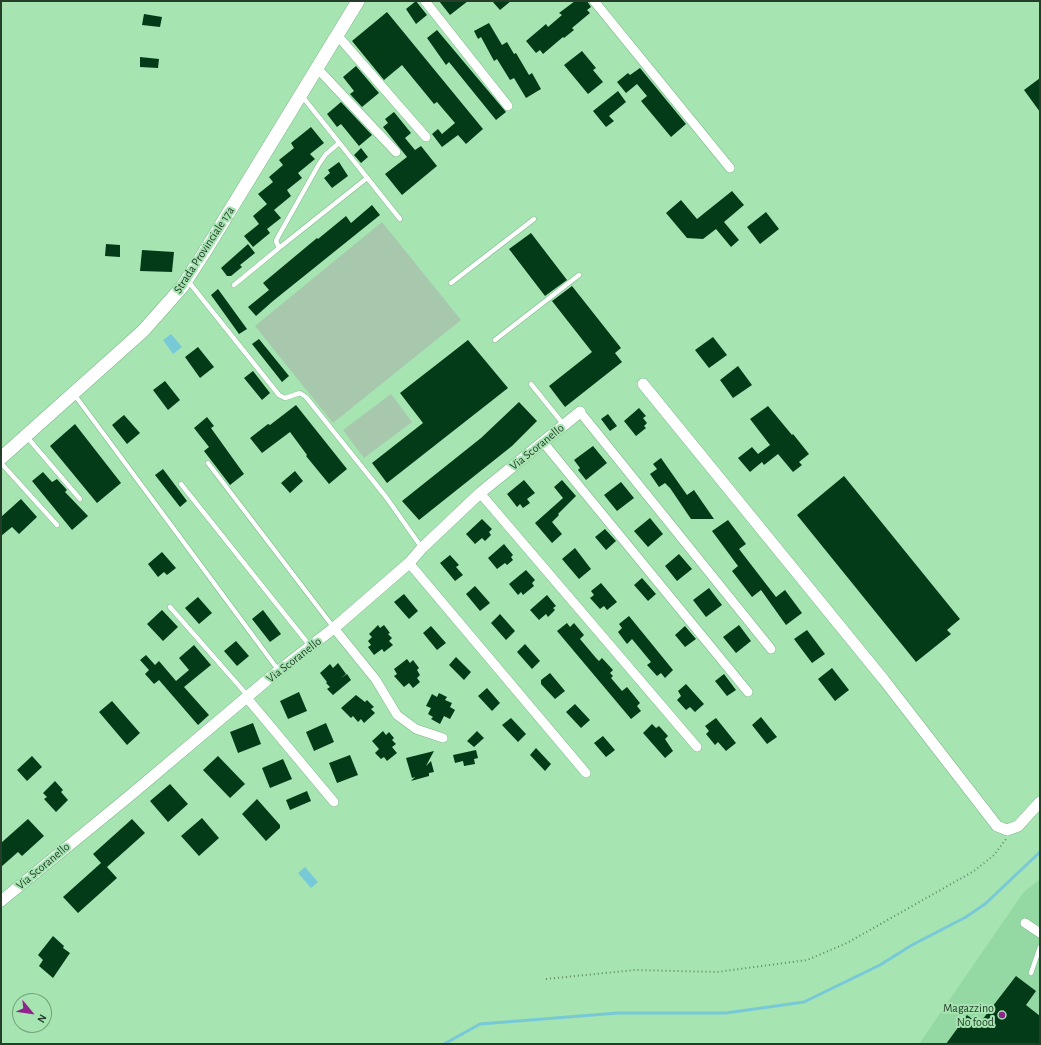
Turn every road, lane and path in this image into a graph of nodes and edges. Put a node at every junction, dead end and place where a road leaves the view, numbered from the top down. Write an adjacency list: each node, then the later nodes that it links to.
1 (358, 1): 4 (main road, Strada Provinciale 17a)
2 (425, 1): 7 (street)
3 (594, 1): 11 (street)
4 (337, 35): 5 (main road, Strada Provinciale 17a); 8 (street)
5 (317, 68): 6 (main road, Strada Provinciale 17a); 10 (street)
6 (301, 95): 9 (lane); 17 (main road, Strada Provinciale 17a)
7 (508, 106)
8 (426, 137)
9 (339, 143): 12 (lane); 15 (lane)
10 (396, 152)
11 (730, 168)
12 (367, 178): 13 (lane); 15 (lane)
13 (400, 219)
14 (534, 219): 18 (lane)
15 (279, 248): 19 (lane)
16 (579, 275): 20 (lane)
17 (187, 280): 23 (main road, Strada Provinciale 17a); 35 (lane)
18 (451, 283)
19 (234, 285)
20 (495, 340)
21 (531, 384): 25 (lane)
22 (643, 384): 49 (street)
23 (74, 393): 26 (main road, Strada Provinciale 17a); 41 (lane)
24 (580, 412): 25 (street, Via Scoranello); 40 (street)
25 (564, 426): 27 (street, Via Scoranello)
26 (26, 435): 28 (main road, Strada Provinciale 17a); 33 (lane)
27 (543, 442): 32 (street, Via Scoranello); 42 (street)
28 (1, 458)
29 (1, 463): 34 (lane)
30 (208, 463): 38 (lane)
31 (181, 484): 39 (lane)
32 (480, 493): 35 (street, Via Scoranello); 45 (street)
33 (80, 499)
34 (57, 525)
35 (422, 548): 36 (street, Via Scoranello)
36 (409, 563): 38 (street, Via Scoranello); 46 (street)
37 (170, 607): 43 (lane)
38 (334, 628): 39 (street, Via Scoranello); 44 (street)
39 (310, 646): 41 (street, Via Scoranello)
40 (771, 649)
41 (279, 671): 43 (street, Via Scoranello)
42 (748, 692)
43 (247, 697): 47 (street); 50 (street, Via Scoranello)
44 (443, 738)
45 (697, 747)
46 (586, 773)
47 (334, 802)
48 (1040, 802): 49 (street)
49 (1011, 830): 55 (path)
50 (1, 901)
51 (1025, 923): 52 (street)
52 (1040, 933)
53 (1040, 947): 54 (lane)
54 (1031, 973)
55 (546, 979)

